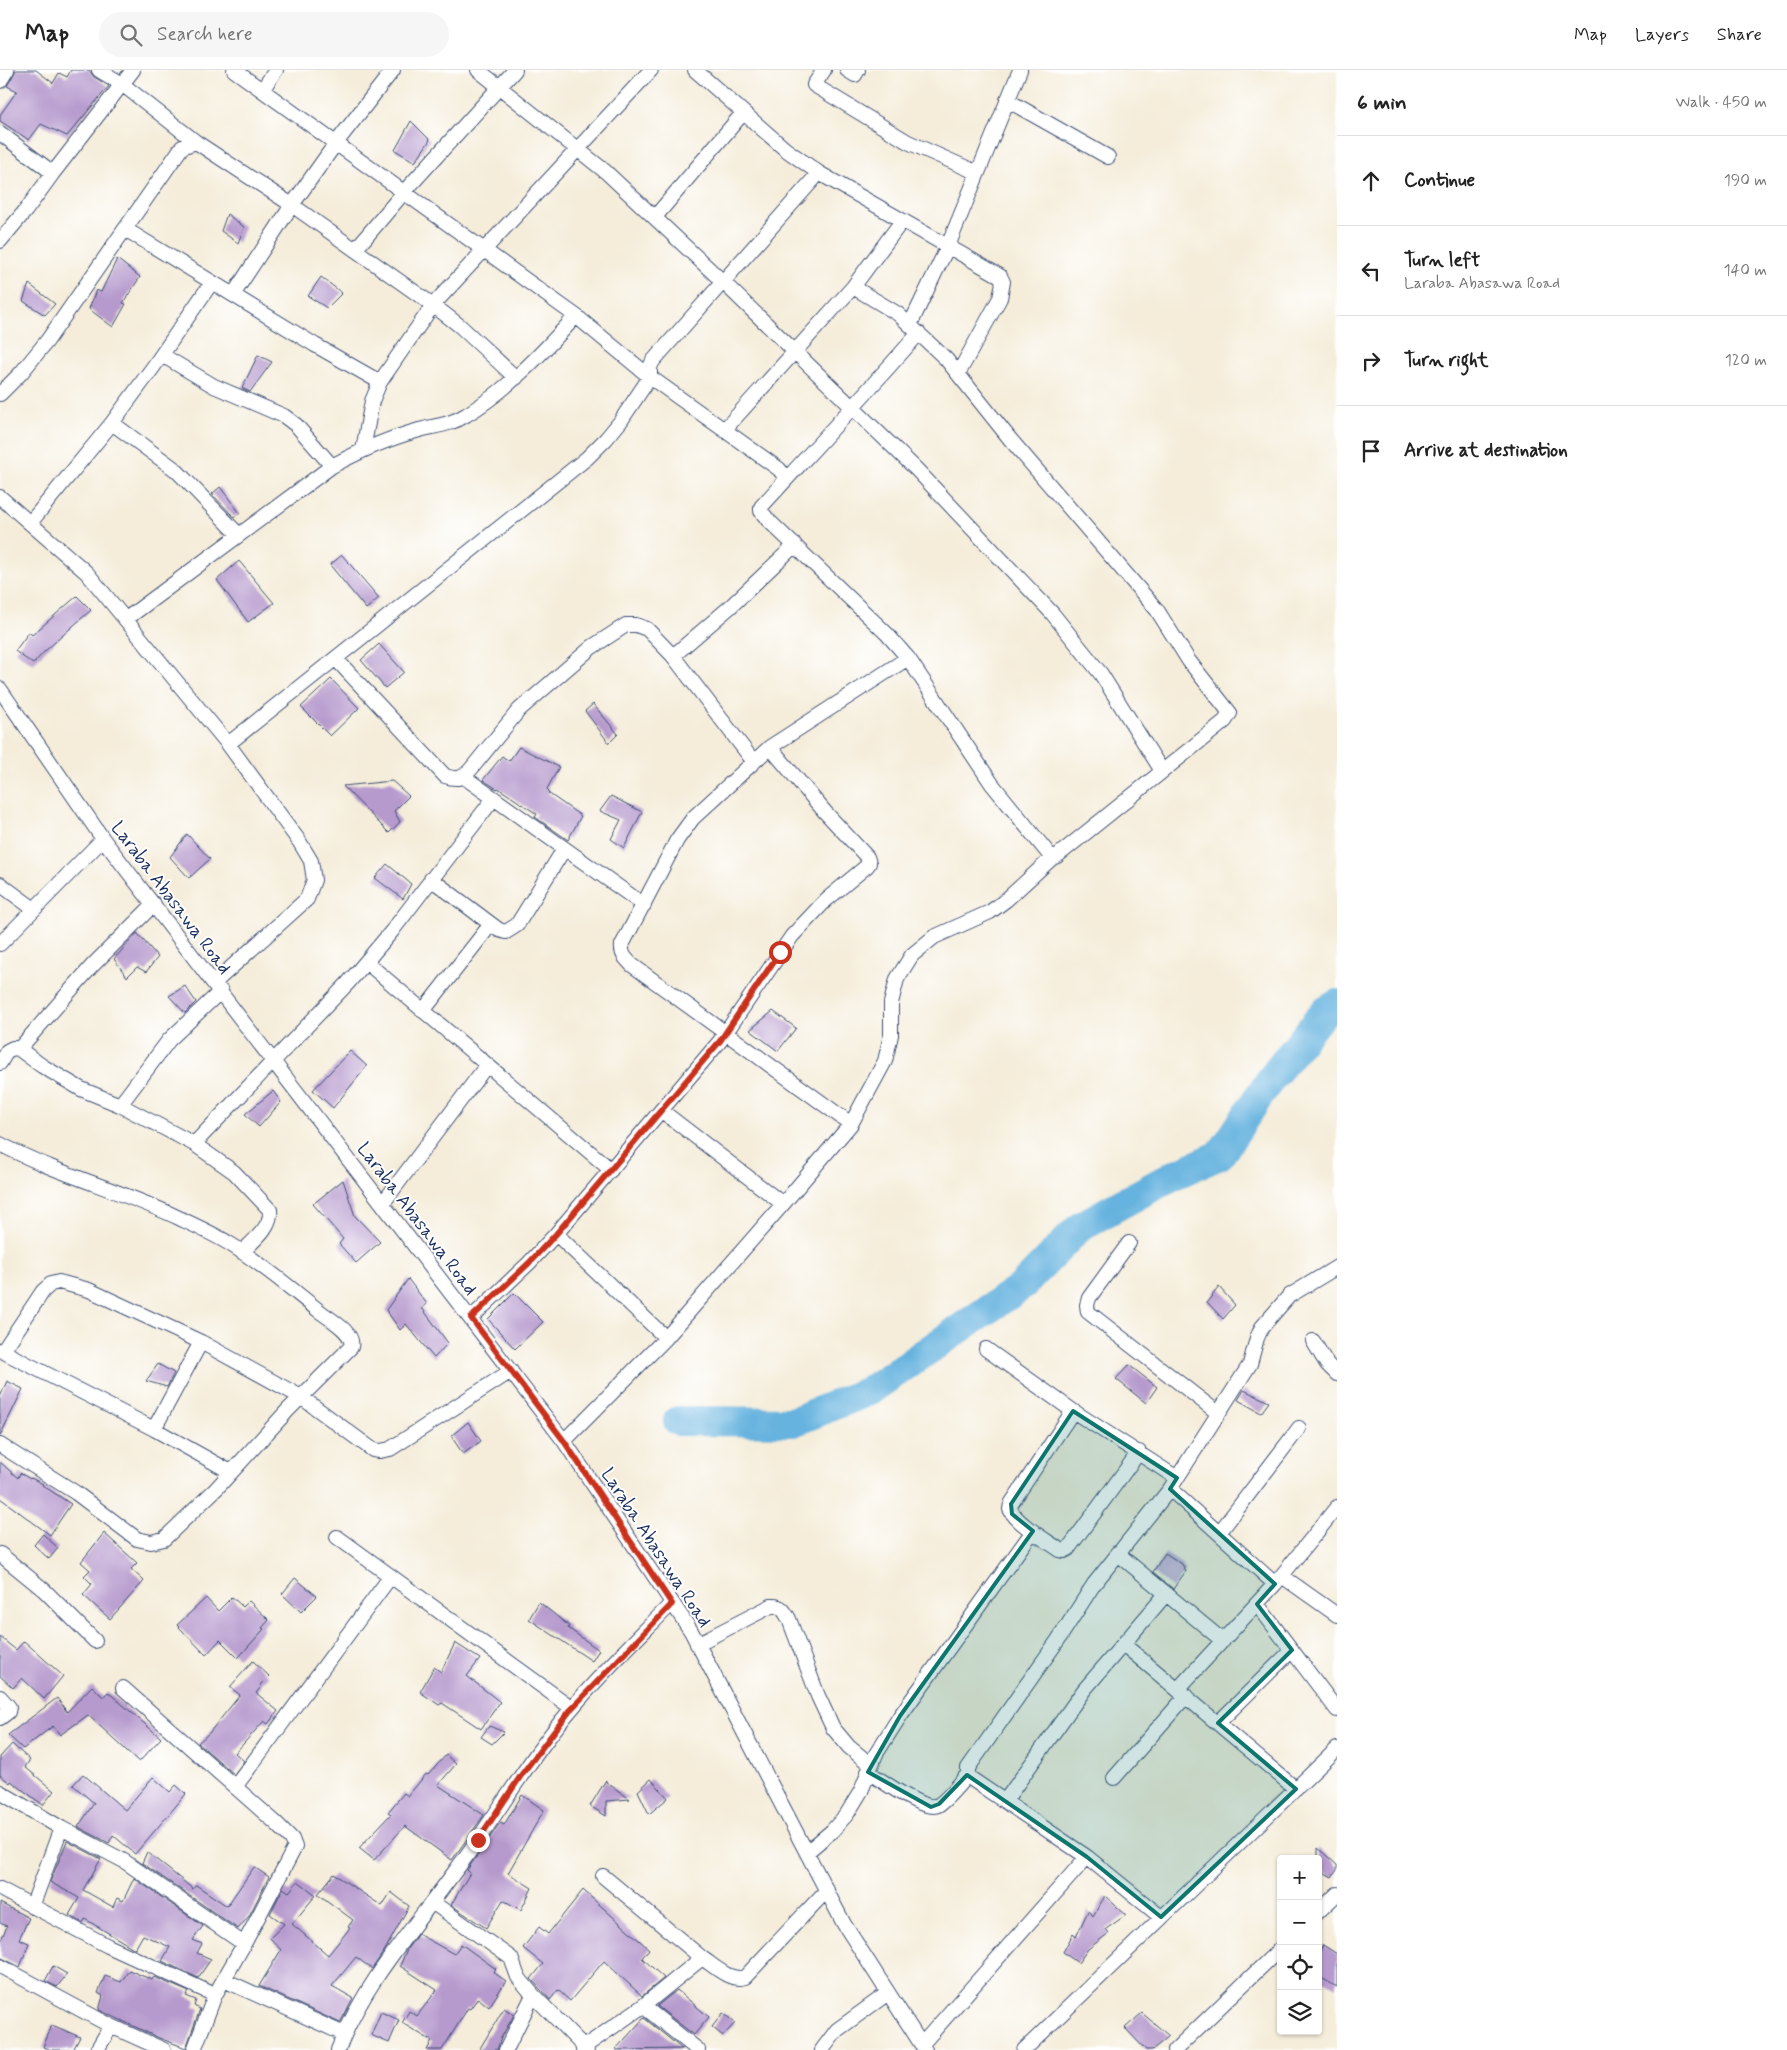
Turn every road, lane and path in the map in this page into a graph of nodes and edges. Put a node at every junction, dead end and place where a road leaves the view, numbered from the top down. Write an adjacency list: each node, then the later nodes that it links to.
1 (8, 70): 15 (street)
2 (99, 70): 16 (street)
3 (133, 70): 16 (street)
4 (234, 70): 18 (street)
5 (276, 70): 18 (street)
6 (393, 70): 23 (street)
7 (478, 70): 17 (street)
8 (515, 70): 17 (street)
9 (650, 70): 24 (street)
10 (695, 70): 20 (street)
11 (824, 70): 28 (street)
12 (847, 70): 13 (street)
13 (858, 70)
14 (1020, 70): 19 (street)
15 (0, 81)
16 (122, 84): 22 (street); 26 (street)
17 (499, 86): 24 (street); 29 (street)
18 (262, 90): 23 (street)
19 (1008, 100): 25 (street); 28 (street)
20 (743, 113): 27 (street); 31 (street)
21 (0, 133): 26 (street)
22 (196, 142): 30 (street); 33 (street)
23 (336, 143): 29 (street); 30 (street)
24 (578, 149): 31 (street); 36 (street)
25 (1108, 157)
26 (53, 173): 34 (street)
27 (819, 173): 32 (street); 38 (street)
28 (978, 173): 35 (street)
29 (404, 192): 36 (street); 37 (street)
30 (292, 205): 37 (street); 41 (street)
31 (655, 217): 38 (street)
32 (902, 221): 35 (street); 40 (street)
33 (125, 229): 39 (street); 51 (street)
34 (0, 241)
35 (948, 246): 44 (street); 47 (street)
36 (484, 249): 42 (street); 43 (street)
37 (355, 250): 42 (street)
38 (722, 281): 45 (street); 48 (street)
39 (212, 282): 41 (street); 46 (street)
40 (853, 287): 44 (street); 45 (street)
41 (233, 295): 50 (street)
42 (433, 305): 49 (street); 50 (street)
43 (576, 316): 48 (street); 49 (street)
44 (915, 329): 47 (street); 52 (street)
45 (796, 352): 52 (street); 54 (street)
46 (162, 355): 53 (street); 56 (street)
47 (958, 374): 70 (street)
48 (650, 377): 54 (street); 65 (street)
49 (516, 378): 55 (street)
50 (380, 382): 55 (street)
51 (1, 392)
52 (853, 408): 57 (street); 70 (street)
53 (112, 423): 59 (street); 60 (street)
54 (725, 429): 57 (street)
55 (363, 450): 56 (street)
56 (332, 466): 60 (street)
57 (786, 478): 61 (street)
58 (0, 497): 59 (street)
59 (30, 523): 62 (street)
60 (239, 535): 62 (street)
61 (795, 545): 63 (street); 64 (street)
62 (126, 619): 67 (street)
63 (673, 656): 69 (street); 71 (street)
64 (908, 658): 68 (street); 75 (street)
65 (336, 659): 67 (street); 71 (street)
66 (0, 690): 73 (street, Laraba Abasawa Road)
67 (228, 744): 84 (street)
68 (770, 747): 69 (street); 86 (street)
69 (754, 762): 79 (street)
70 (1162, 771): 75 (street)
71 (464, 777): 72 (street)
72 (494, 798): 74 (street); 76 (street)
73 (103, 838): 78 (street, Laraba Abasawa Road); 80 (street)
74 (564, 849): 79 (street); 81 (street)
75 (1052, 858): 93 (street)
76 (432, 879): 81 (street); 83 (street)
77 (0, 884): 80 (street)
78 (154, 904): 84 (street, Laraba Abasawa Road); 87 (street)
79 (644, 905): 86 (street)
80 (34, 910): 82 (street)
81 (491, 924): 85 (street)
82 (0, 944)
83 (366, 962): 85 (street); 88 (street)
84 (218, 987): 88 (street, Laraba Abasawa Road); 91 (street)
85 (423, 1011): 90 (street)
86 (726, 1033): 92 (street); 93 (street)
87 (19, 1049): 89 (street); 91 (street)
88 (274, 1060): 95 (street); 97 (street, Laraba Abasawa Road)
89 (0, 1063)
90 (487, 1065): 96 (street); 97 (street)
91 (120, 1106): 95 (street)
92 (662, 1111): 96 (street); 98 (street)
93 (851, 1124): 98 (street)
94 (0, 1144): 101 (street)
95 (194, 1144): 101 (street)
96 (611, 1170): 99 (street)
97 (382, 1202): 103 (street, Laraba Abasawa Road)
98 (783, 1204): 104 (street)
99 (556, 1234): 103 (street); 104 (street)
100 (1129, 1243): 113 (street)
101 (242, 1252): 111 (street)
102 (1337, 1267): 113 (street)
103 (471, 1318): 109 (street, Laraba Abasawa Road)
104 (666, 1338): 116 (street)
105 (1314, 1341): 110 (street)
106 (201, 1342): 108 (street); 111 (street); 115 (street)
107 (986, 1349): 112 (street)
108 (2, 1350): 115 (street)
109 (511, 1371): 111 (street); 116 (street, Laraba Abasawa Road)
110 (1337, 1374)
111 (301, 1397): 119 (street)
112 (1073, 1411): 118 (street); 122 (street)
113 (1218, 1413): 120 (street)
114 (1299, 1428): 123 (street)
115 (154, 1429): 119 (street)
116 (564, 1441): 130 (street, Laraba Abasawa Road)
117 (0, 1445): 119 (street)
118 (1139, 1452): 120 (street); 122 (street)
119 (231, 1472)
120 (1173, 1484): 123 (street); 125 (street)
121 (1337, 1507): 128 (street)
122 (1033, 1531): 146 (street)
123 (1219, 1533): 128 (street)
124 (337, 1537): 127 (street)
125 (1117, 1553): 129 (street); 147 (street)
126 (0, 1554): 133 (street)
127 (391, 1576): 141 (street); 149 (street)
128 (1278, 1580): 131 (street); 132 (street)
129 (1166, 1594): 134 (street); 136 (street)
130 (672, 1604): 135 (street, Laraba Abasawa Road); 141 (street)
131 (1257, 1604): 134 (street); 137 (street)
132 (1337, 1615)
133 (95, 1641)
134 (1223, 1641): 139 (street)
135 (697, 1644): 146 (street); 154 (street, Laraba Abasawa Road)
136 (1123, 1644): 139 (street); 152 (street)
137 (1292, 1650): 142 (street); 144 (street)
138 (123, 1688): 149 (street)
139 (1182, 1692): 144 (street); 148 (street)
140 (0, 1697): 143 (street)
141 (572, 1708): 160 (street)
142 (1337, 1710)
143 (0, 1718)
144 (1218, 1723): 150 (street)
145 (1337, 1748): 150 (street)
146 (870, 1768): 147 (street); 154 (street)
147 (968, 1774): 152 (street)
148 (1114, 1778)
149 (235, 1787): 164 (street)
150 (1296, 1789): 163 (street)
151 (0, 1792): 153 (street)
152 (1005, 1801): 155 (street)
153 (61, 1828): 161 (street); 164 (street)
154 (807, 1852): 158 (street, Laraba Abasawa Road)
155 (1087, 1857): 163 (street); 175 (street)
156 (603, 1876): 166 (street)
157 (0, 1889): 161 (street)
158 (827, 1890): 166 (street); 169 (street, Laraba Abasawa Road)
159 (1337, 1894): 162 (street)
160 (432, 1902): 171 (street); 174 (street)
161 (32, 1907): 170 (street)
162 (1322, 1908)
163 (1162, 1917): 184 (street)
164 (244, 1944): 168 (street)
165 (1277, 1952): 185 (street)
166 (702, 1958): 172 (street)
167 (0, 1966): 173 (street)
168 (224, 1980): 170 (street); 174 (street)
169 (888, 1994): 175 (street, Laraba Abasawa Road); 183 (street)
170 (215, 1995): 179 (street)
171 (533, 1995): 176 (street); 181 (street)
172 (643, 2006): 176 (street); 182 (street)
173 (111, 2026): 177 (street); 178 (street)
174 (344, 2034): 180 (street)
175 (924, 2047)
176 (585, 2049)
177 (97, 2050)
178 (164, 2050)
179 (194, 2050)
180 (338, 2050)
181 (506, 2050)
182 (698, 2050)
183 (822, 2050)
184 (1024, 2050)
185 (1175, 2050)

